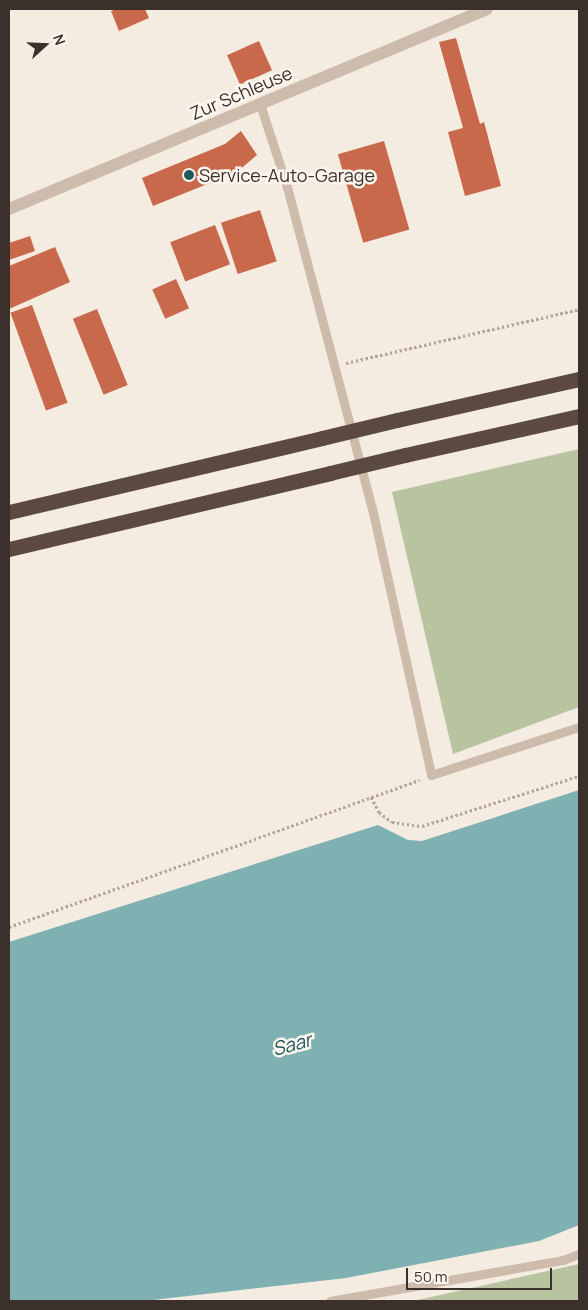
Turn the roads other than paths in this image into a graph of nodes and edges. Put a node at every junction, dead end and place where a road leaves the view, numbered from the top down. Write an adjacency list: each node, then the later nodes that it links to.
1 (487, 9): 2 (street, Zur Schleuse)
2 (260, 104): 3 (street, Zur Schleuse); 8 (lane)
3 (9, 209)
4 (579, 379): 6 (highway, bridge)
5 (579, 416): 7 (highway, bridge)
6 (9, 512)
7 (9, 550)
8 (579, 727)
9 (579, 1254): 10 (lane)
10 (330, 1301)

